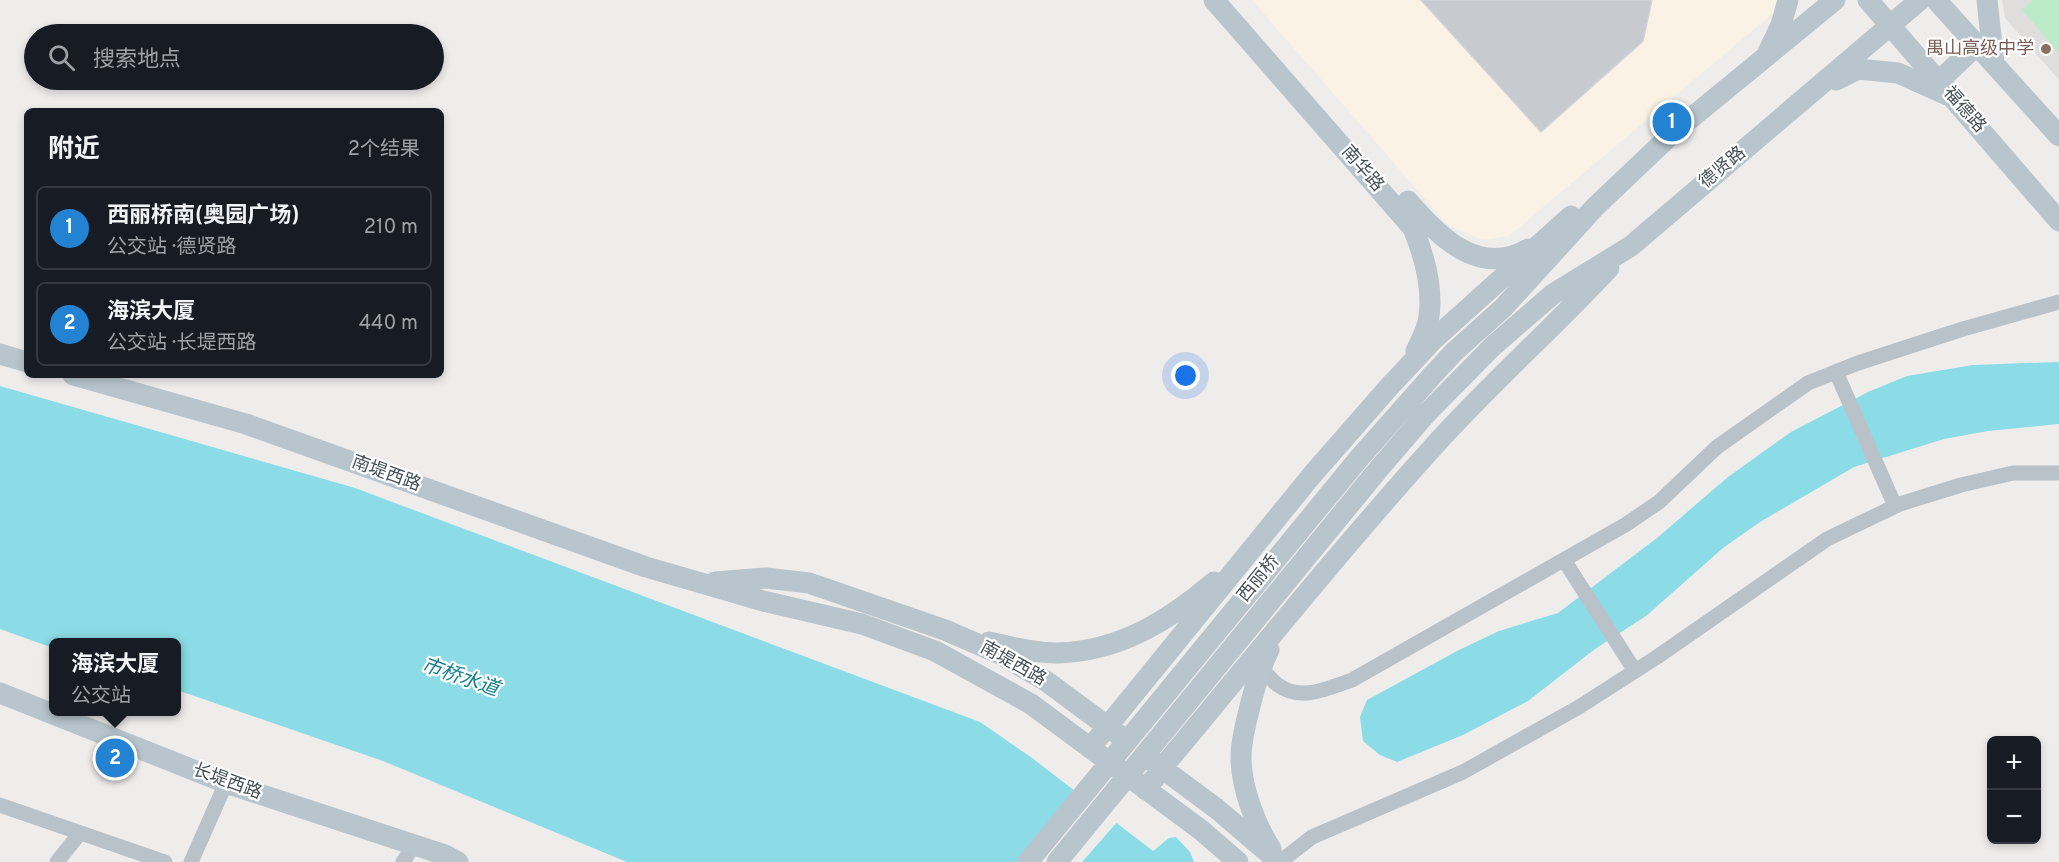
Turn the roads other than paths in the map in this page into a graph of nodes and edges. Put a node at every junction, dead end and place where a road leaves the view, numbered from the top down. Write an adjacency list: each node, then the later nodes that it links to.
1 (1214, 0): 25 (main road, 南华路)
2 (1233, 0): 19 (main road, 南华路)
3 (1788, 0): 11 (main road)
4 (1835, 0): 11 (main road)
5 (1868, 0): 9 (main road, 福德路)
6 (1920, 0): 9 (main road, 德贤路)
7 (1936, 0): 10 (main road)
8 (1988, 0): 12 (main road)
9 (1890, 25): 13 (main road, 福德路); 14 (main road, 德贤路)
10 (1977, 45): 12 (main road); 13 (main road)
11 (1765, 58): 16 (main road)
12 (1994, 64): 17 (main road)
13 (1939, 81): 15 (main road, 福德路)
14 (1809, 94): 15 (main road); 20 (main road, 德贤路)
15 (1953, 97): 18 (main road, 福德路)
16 (1674, 132): 19 (main road); 52 (main road, 西丽桥)
17 (2059, 136)
18 (2059, 221)
19 (1544, 240): 25 (main road)
20 (1631, 246): 22 (main road, 德贤路); 33 (main road)
21 (2059, 302): 26 (street)
22 (1518, 324): 53 (main road, 西丽桥)
23 (0, 354): 24 (main road)
24 (24, 361)
25 (1407, 368): 30 (main road)
26 (1836, 372): 29 (street); 31 (street)
27 (83, 378): 32 (main road, 南堤西路)
28 (2059, 473): 29 (street)
29 (1895, 506): 36 (street)
30 (1253, 548): 34 (main road); 40 (main road)
31 (1564, 560): 35 (street); 36 (street)
32 (696, 583): 34 (main road, 南堤西路); 41 (main road, 南堤西路)
33 (1284, 622): 35 (main road); 42 (main road)
34 (949, 632): 40 (main road, 南堤西路)
35 (1261, 668): 55 (main road)
36 (1635, 671): 55 (street)
37 (0, 693): 38 (main road, 长堤西路)
38 (49, 713)
39 (58, 716): 43 (main road, 长堤西路)
40 (1108, 727): 41 (main road); 42 (main road, 南堤西路)
41 (1090, 748): 44 (main road, 南堤西路)
42 (1162, 768): 44 (main road); 55 (main road, 南堤西路)
43 (226, 783): 47 (main road, 长堤西路); 50 (street)
44 (1146, 790): 54 (main road, 南堤西路)
45 (0, 805): 46 (street)
46 (80, 833): 48 (street); 49 (street)
47 (408, 854): 51 (main road, 长堤西路)
48 (57, 862)
49 (165, 862)
50 (191, 862)
51 (458, 862)
52 (1028, 862)
53 (1057, 862)
54 (1238, 862)
55 (1280, 862)

